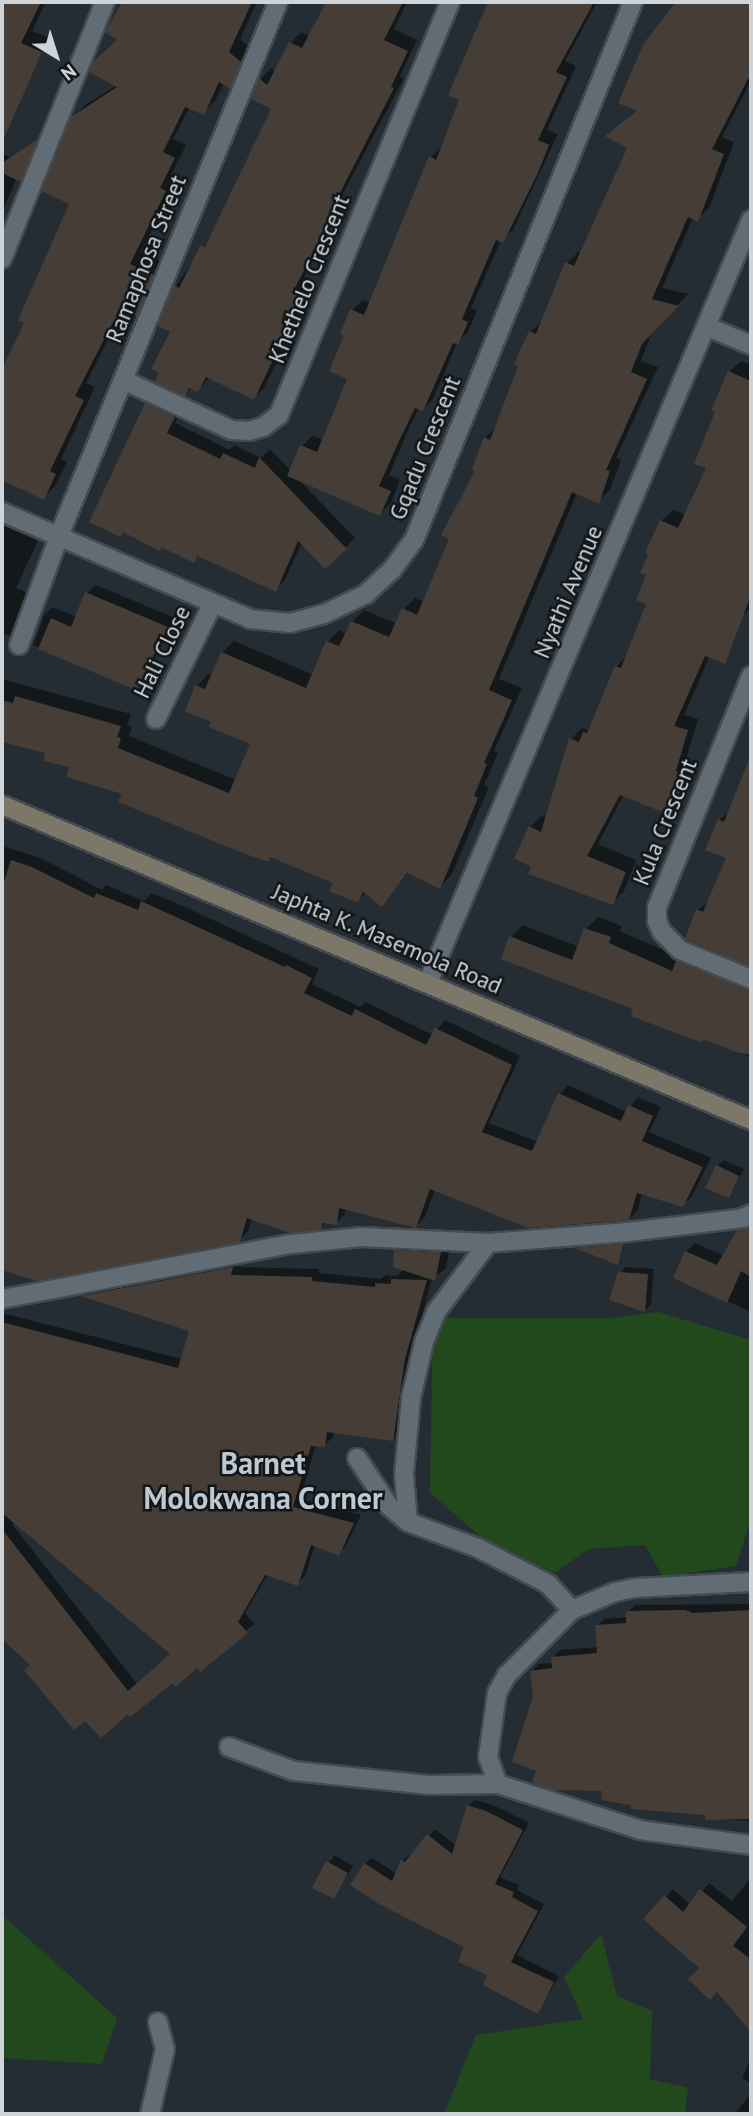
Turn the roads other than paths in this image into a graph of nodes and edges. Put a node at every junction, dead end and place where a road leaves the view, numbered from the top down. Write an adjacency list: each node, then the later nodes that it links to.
1 (105, 2): 6 (street)
2 (278, 2): 9 (street, Ramaphosa Street)
3 (450, 2): 9 (street, Khethelo Crescent)
4 (634, 2): 12 (street, Gqadu Crescent)
5 (751, 220): 7 (street, Nyathi Avenue)
6 (2, 259)
7 (708, 327): 8 (street); 18 (street, Nyathi Avenue)
8 (751, 345)
9 (123, 380): 11 (street, Ramaphosa Street)
10 (2, 512): 11 (street, Gqadu Crescent)
11 (59, 536): 12 (street, Gqadu Crescent); 13 (street)
12 (212, 605): 15 (street, Hali Close)
13 (19, 645)
14 (751, 676): 17 (street, Kula Crescent)
15 (156, 719)
16 (2, 805): 18 (main road, Japhta K. Masemola Road)
17 (751, 979)
18 (428, 982): 19 (main road, Japhta K. Masemola Road)
19 (751, 1120)
20 (751, 1214): 21 (street)
21 (488, 1243): 22 (street); 24 (street)
22 (2, 1299)
23 (357, 1458): 24 (street)
24 (408, 1522): 26 (street)
25 (751, 1582): 26 (street)
26 (572, 1610): 28 (street)
27 (229, 1747): 28 (street)
28 (498, 1784): 29 (street)
29 (751, 1845)
30 (158, 2022): 31 (street)
31 (150, 2114)

